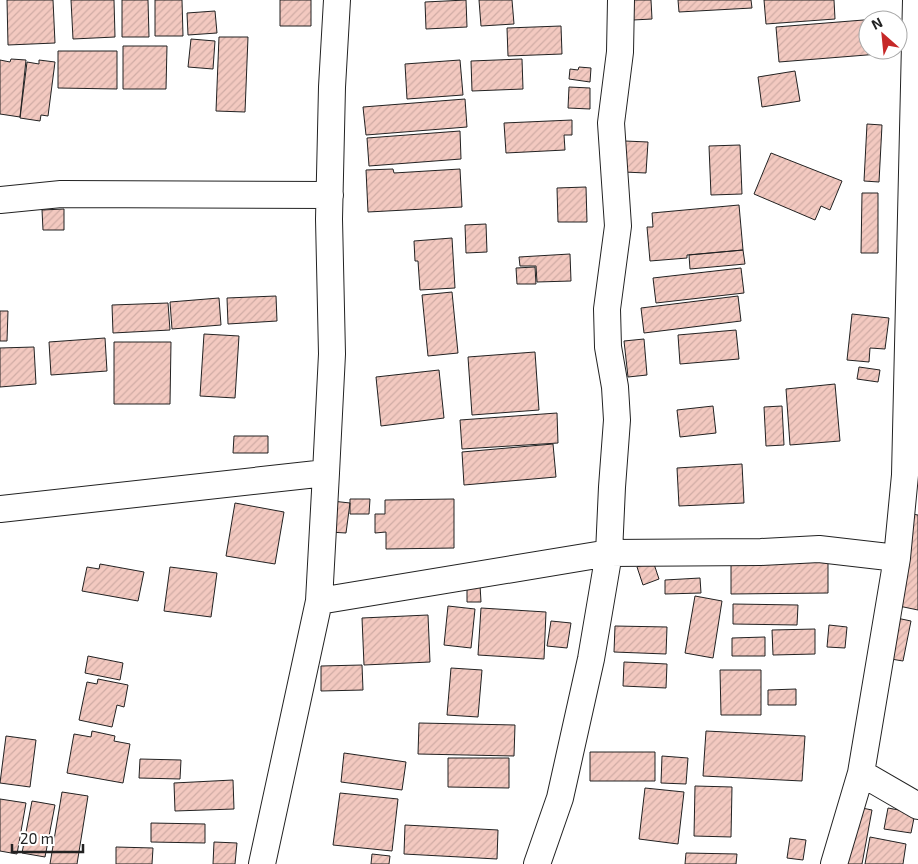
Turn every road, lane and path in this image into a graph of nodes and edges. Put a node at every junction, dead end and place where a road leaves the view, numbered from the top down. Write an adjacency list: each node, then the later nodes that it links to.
1 (337, 0): 5 (street)
2 (621, 0): 10 (street)
3 (916, 0): 4 (street)
4 (915, 182): 8 (street)
5 (330, 195): 6 (street); 7 (street)
6 (0, 200)
7 (326, 473): 9 (street); 12 (street)
8 (911, 476): 11 (street)
9 (0, 509)
10 (609, 553): 11 (street); 12 (street); 16 (street)
11 (897, 558): 13 (street)
12 (319, 601): 15 (street)
13 (861, 773): 14 (street); 17 (street)
14 (918, 806)
15 (262, 864)
16 (537, 864)
17 (834, 864)

